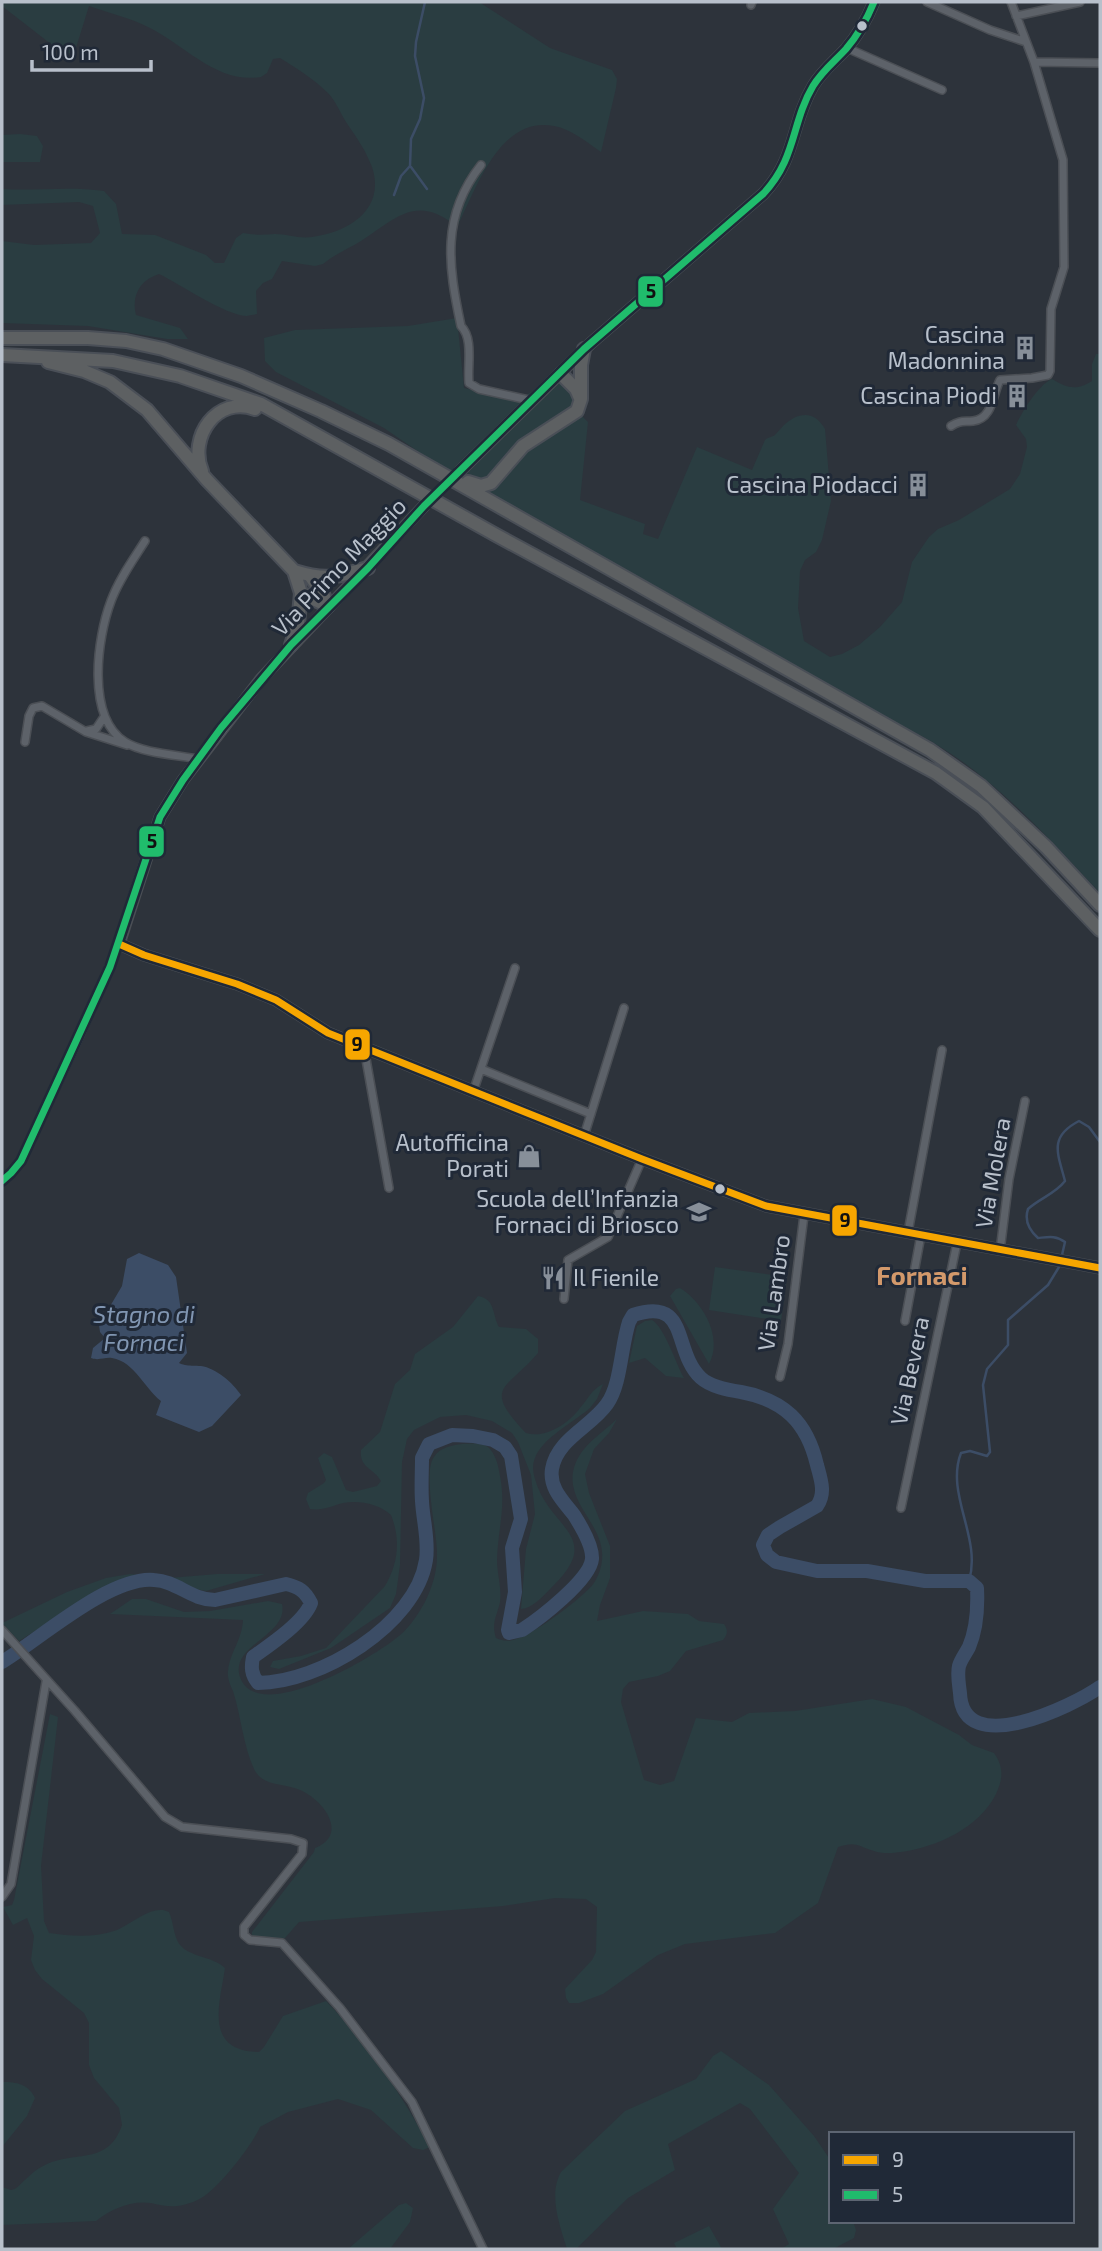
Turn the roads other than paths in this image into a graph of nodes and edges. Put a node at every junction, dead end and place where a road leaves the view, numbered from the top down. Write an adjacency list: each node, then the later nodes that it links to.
1 (874, 2): 7 (street)
2 (927, 2): 6 (street)
3 (1011, 2): 5 (street)
4 (1080, 2): 5 (street)
5 (1017, 16): 6 (street)
6 (1026, 42): 8 (street)
7 (847, 48): 10 (street); 13 (street)
8 (1034, 62): 9 (street); 20 (street)
9 (1100, 64)
10 (942, 90)
11 (481, 165): 19 (street)
12 (2, 338): 21 (highway)
13 (588, 346): 16 (street); 17 (highway)
14 (2, 355): 22 (highway)
15 (2, 360): 25 (highway)
16 (564, 370): 17 (highway); 18 (highway); 19 (street)
17 (581, 377): 18 (highway)
18 (581, 399): 24 (highway)
19 (533, 401): 23 (street)
20 (951, 426)
21 (374, 436): 24 (highway); 28 (highway)
22 (374, 466): 25 (highway); 41 (highway)
23 (460, 471)
24 (497, 476): 28 (highway)
25 (207, 481): 30 (highway)
26 (424, 506): 29 (street, Via Primo Maggio)
27 (145, 541): 35 (street)
28 (590, 557): 40 (highway)
29 (368, 568): 31 (highway); 33 (street, Via Primo Maggio)
30 (294, 571): 31 (highway); 32 (highway)
31 (311, 577): 33 (highway)
32 (301, 593): 33 (highway); 34 (highway)
33 (328, 606): 34 (street, Via Primo Maggio)
34 (291, 645): 39 (street, Via Primo Maggio)
35 (104, 717): 36 (street); 38 (street)
36 (86, 732): 37 (street); 38 (street)
37 (25, 742)
38 (134, 747): 39 (street)
39 (198, 759): 42 (street, Via Primo Maggio)
40 (1100, 905)
41 (1100, 930)
42 (119, 944): 45 (street); 53 (street)
43 (515, 968): 47 (street)
44 (624, 1008): 50 (street)
45 (364, 1048): 48 (street); 54 (street)
46 (942, 1050): 56 (street)
47 (481, 1069): 48 (street); 50 (street)
48 (473, 1092): 51 (street)
49 (1025, 1101): 59 (street, Via Molera)
50 (590, 1114): 51 (street)
51 (584, 1136): 52 (street)
52 (642, 1159): 55 (street); 61 (street)
53 (2, 1181)
54 (388, 1188)
55 (804, 1215): 56 (street); 63 (street, Via Lambro)
56 (908, 1232): 57 (street)
57 (921, 1235): 58 (street); 62 (street)
58 (957, 1242): 59 (street); 64 (street, Via Bevera)
59 (1000, 1251): 60 (street)
60 (1100, 1268)
61 (564, 1299)
62 (905, 1321)
63 (780, 1377)
64 (901, 1508)
65 (2, 1630): 66 (street)
66 (46, 1682): 67 (street); 68 (street)
67 (2, 1897)
68 (483, 2249)

